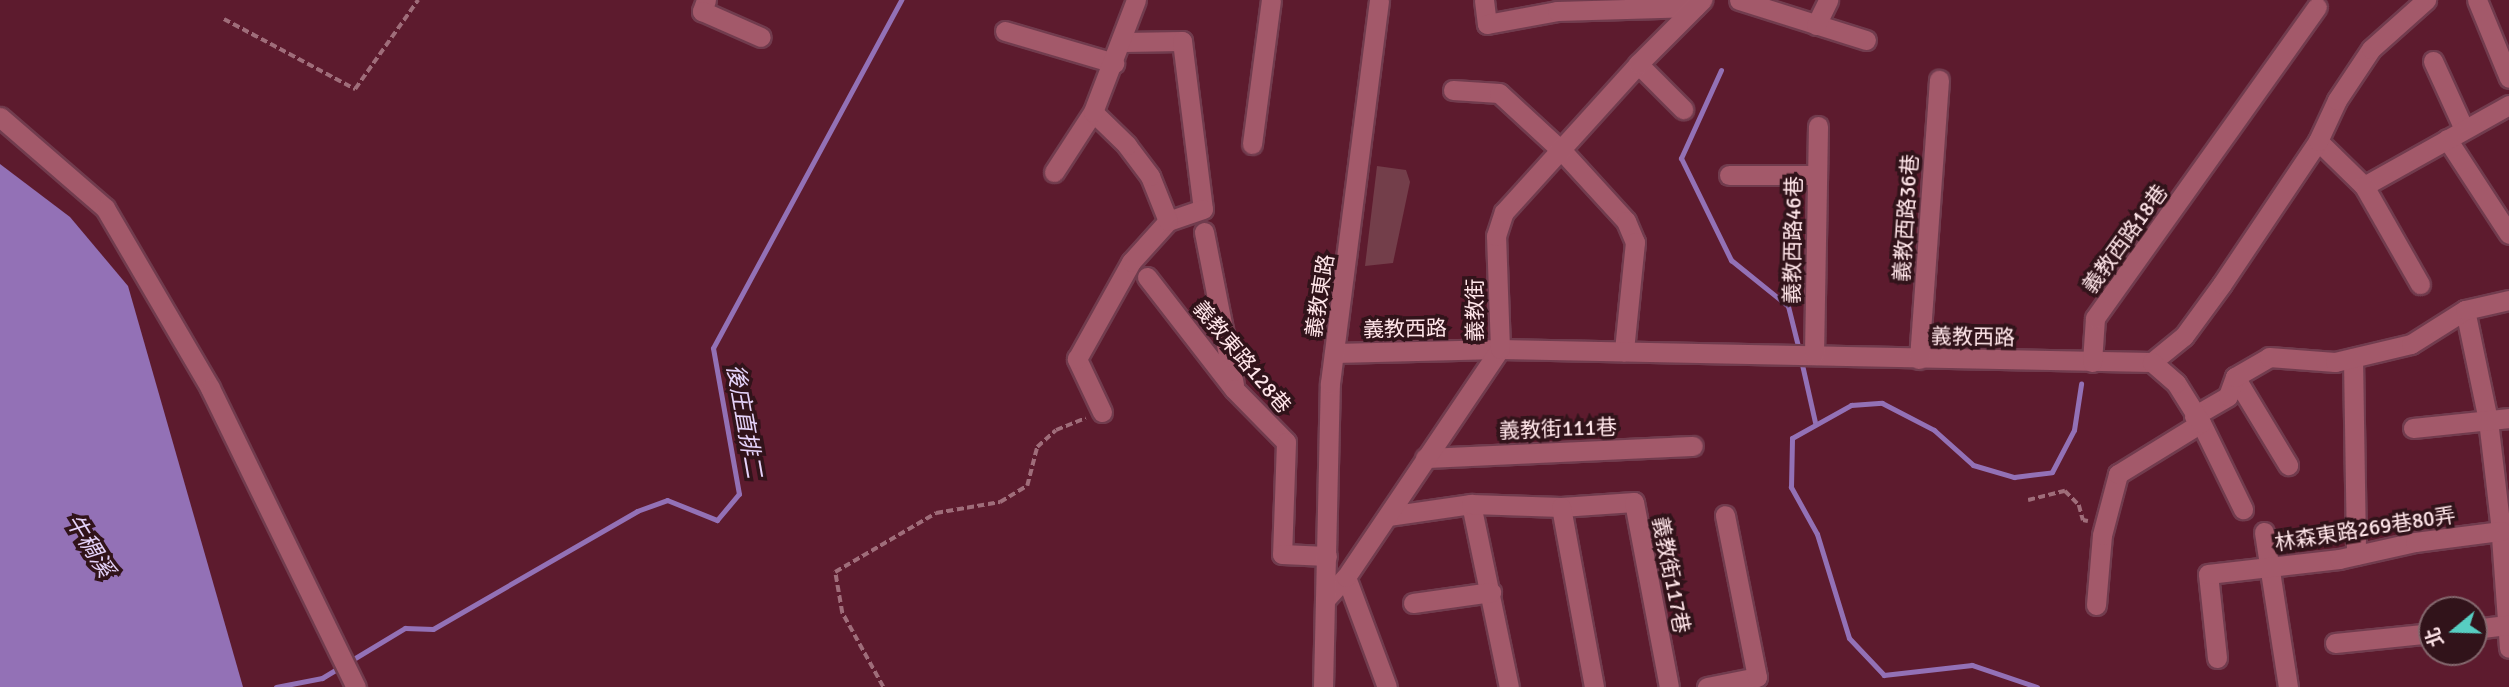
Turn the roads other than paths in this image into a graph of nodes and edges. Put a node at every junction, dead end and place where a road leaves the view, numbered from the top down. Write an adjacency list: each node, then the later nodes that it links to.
1 (706, 0): 16 (street)
2 (1136, 0): 18 (street)
3 (1271, 0): 33 (street)
4 (1380, 0): 48 (street, 義教東路)
5 (1484, 0): 12 (street)
6 (1739, 0): 14 (street)
7 (1828, 0): 14 (street)
8 (2426, 0): 32 (street)
9 (2477, 0): 22 (street)
10 (1643, 3): 11 (street); 12 (street)
11 (1698, 4): 21 (street, 義教街)
12 (1556, 6)
13 (2317, 7): 52 (street, 義教西路18巷)
14 (1816, 25): 17 (street)
15 (1005, 31): 20 (street)
16 (761, 37)
17 (1866, 40)
18 (1124, 42): 20 (street); 39 (street)
19 (2433, 61): 30 (street)
20 (1114, 64): 27 (street)
21 (1638, 64): 26 (street); 34 (street, 義教街)
22 (2509, 78)
23 (1939, 80): 51 (street, 義教西路36巷)
24 (1453, 90): 34 (street)
25 (2509, 105): 30 (street)
26 (1683, 109)
27 (1093, 112): 35 (street); 39 (street)
28 (0, 117): 85 (street)
29 (1818, 126): 37 (street, 義教西路46巷)
30 (2464, 129): 31 (street)
31 (2447, 139): 38 (street); 41 (street)
32 (2318, 141): 38 (street); 53 (street)
33 (1252, 144)
34 (1563, 152): 46 (street, 義教街); 47 (street)
35 (1054, 172)
36 (1729, 175): 37 (street)
37 (1817, 175): 49 (street, 義教西路46巷)
38 (2364, 186): 43 (street)
39 (1168, 220): 56 (street)
40 (1204, 232): 55 (street)
41 (2509, 234)
42 (1147, 277): 55 (street, 義教東路128巷)
43 (2420, 284)
44 (2509, 300): 45 (street)
45 (2465, 310): 50 (street); 59 (street)
46 (1500, 349): 47 (street, 義教西路); 48 (street, 義教西路); 62 (street, 義教街)
47 (1625, 351): 49 (street, 義教西路)
48 (1334, 353): 72 (street, 義教東路)
49 (1814, 355): 51 (street, 義教西路)
50 (2353, 358): 54 (street); 71 (street)
51 (1919, 359): 52 (street, 義教西路)
52 (2092, 362): 53 (street, 義教西路)
53 (2152, 362): 58 (street)
54 (2235, 377): 58 (street); 63 (street)
55 (1234, 389): 72 (street, 義教東路128巷)
56 (1102, 412)
57 (2509, 418): 59 (street)
58 (2197, 420): 66 (street); 78 (street)
59 (2488, 421): 60 (street); 70 (street)
60 (2413, 428)
61 (1693, 446): 62 (street, 義教街111巷)
62 (1425, 458): 68 (street, 義教街)
63 (2288, 465)
64 (1471, 504): 65 (street, 義教街117巷); 68 (street, 義教街117巷); 75 (street)
65 (1561, 507): 89 (street); 90 (street, 義教街117巷)
66 (2243, 509)
67 (1726, 515): 91 (street)
68 (1388, 516): 74 (street, 義教街)
69 (2264, 532): 73 (street)
70 (2504, 534): 71 (street, 林森東路269巷80弄); 79 (street)
71 (2356, 555): 73 (street, 林森東路269巷80弄)
72 (1326, 556): 76 (street, 義教東路)
73 (2268, 568): 84 (street, 林森東路269巷80弄); 92 (street)
74 (1346, 577): 76 (street, 義教街); 87 (street)
75 (1491, 592): 77 (street); 88 (street)
76 (1325, 600): 86 (street)
77 (1413, 603)
78 (2096, 605)
79 (2508, 625): 80 (street); 83 (street)
80 (2488, 627)
81 (2418, 634): 82 (street)
82 (2335, 643)
83 (2509, 648)
84 (2217, 658)
85 (356, 687)
86 (1323, 687)
87 (1387, 687)
88 (1508, 687)
89 (1594, 687)
90 (1669, 687)
91 (1707, 687)
92 (2288, 687)

